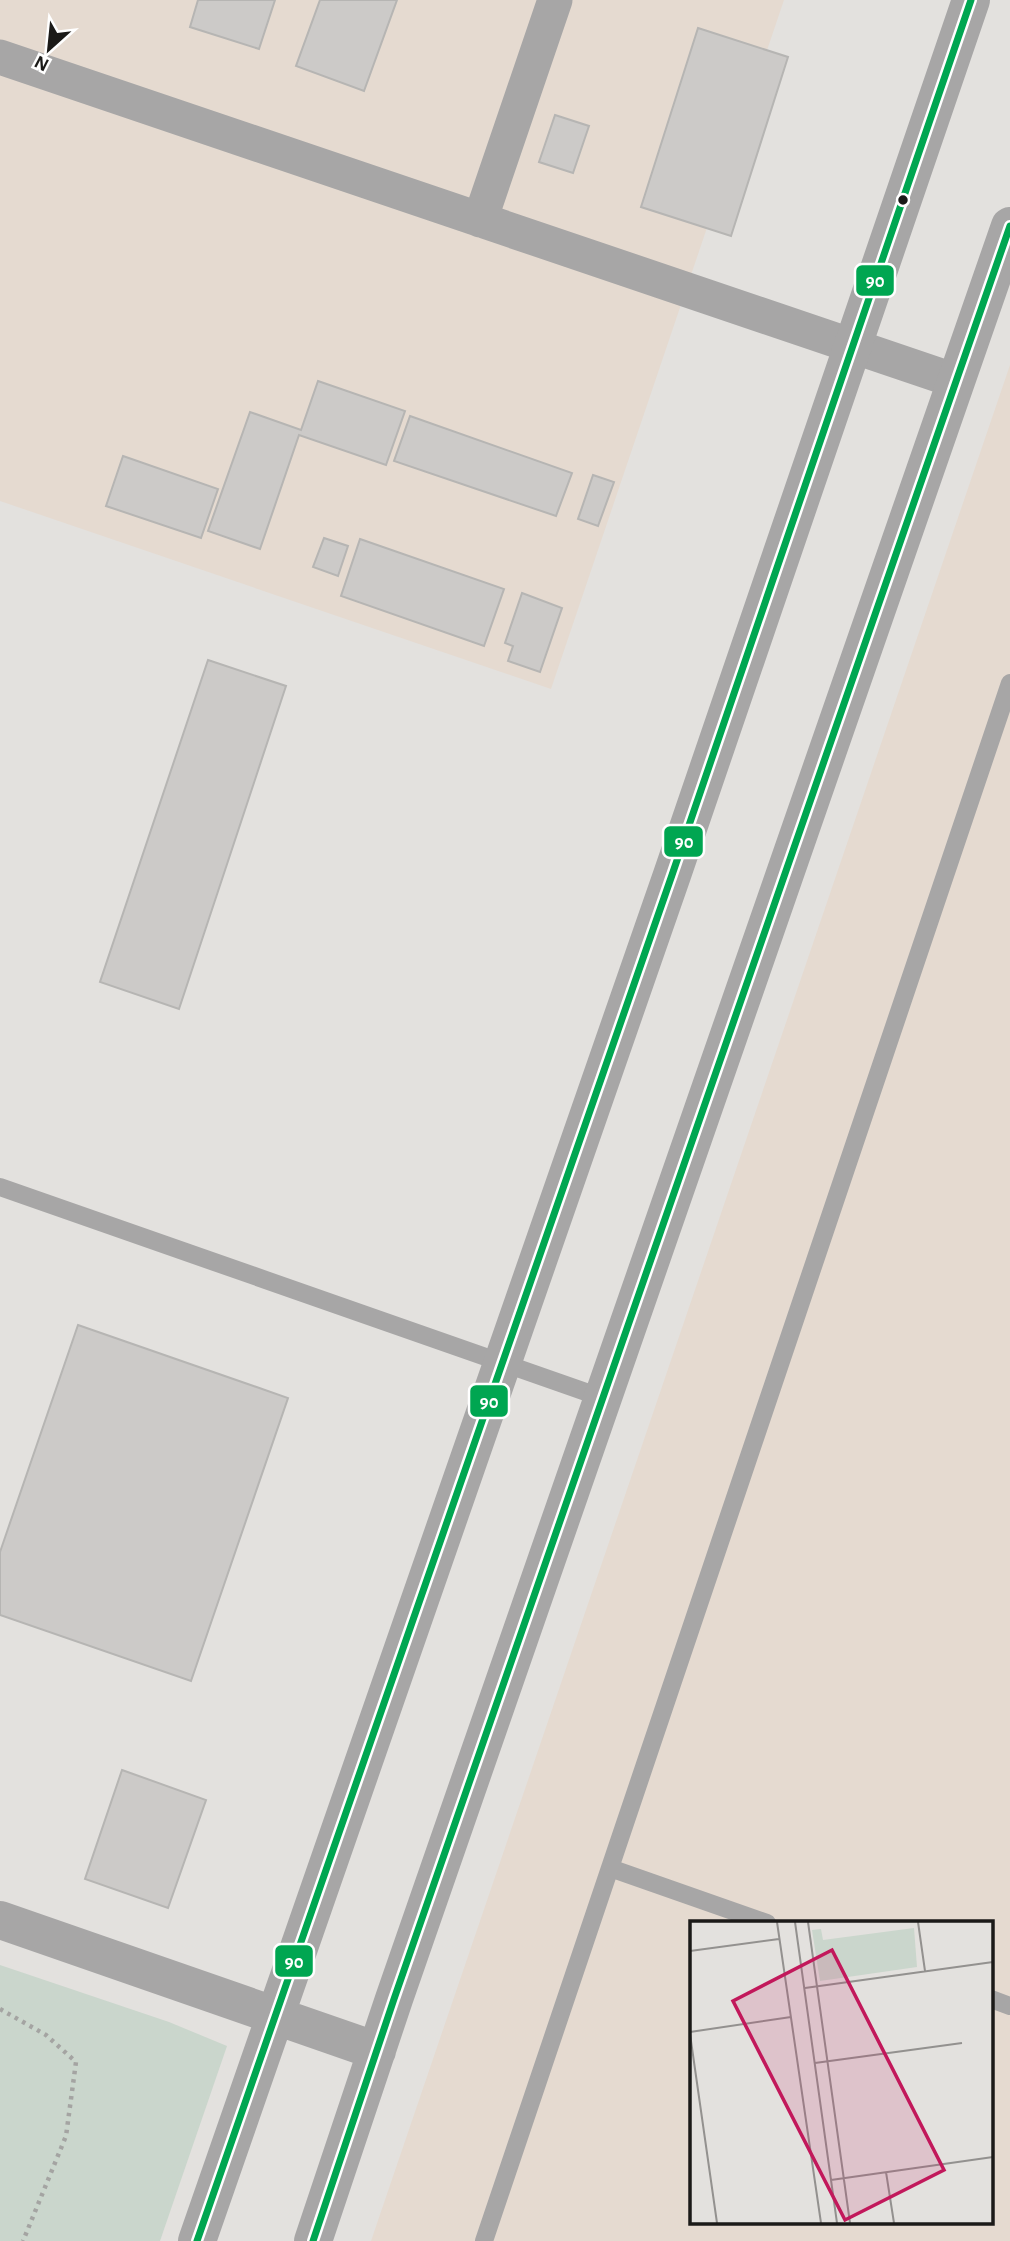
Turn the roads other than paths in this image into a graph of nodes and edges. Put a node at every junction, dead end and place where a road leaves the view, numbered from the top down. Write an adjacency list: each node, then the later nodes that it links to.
1 (555, 0): 4 (street)
2 (971, 0): 6 (street)
3 (0, 57): 4 (street)
4 (480, 220): 6 (street)
5 (1010, 226): 7 (street)
6 (853, 346): 7 (street); 10 (street)
7 (956, 382): 11 (street)
8 (1010, 683): 12 (lane)
9 (0, 1187): 10 (lane)
10 (501, 1363): 11 (lane); 17 (street)
11 (603, 1398): 18 (street)
12 (610, 1868): 14 (lane); 21 (lane)
13 (0, 1920): 17 (street)
14 (761, 1921)
15 (992, 1999): 16 (lane)
16 (1010, 2006)
17 (274, 2016): 18 (street); 19 (street)
18 (377, 2051): 20 (street)
19 (197, 2241)
20 (313, 2241)
21 (484, 2241)

